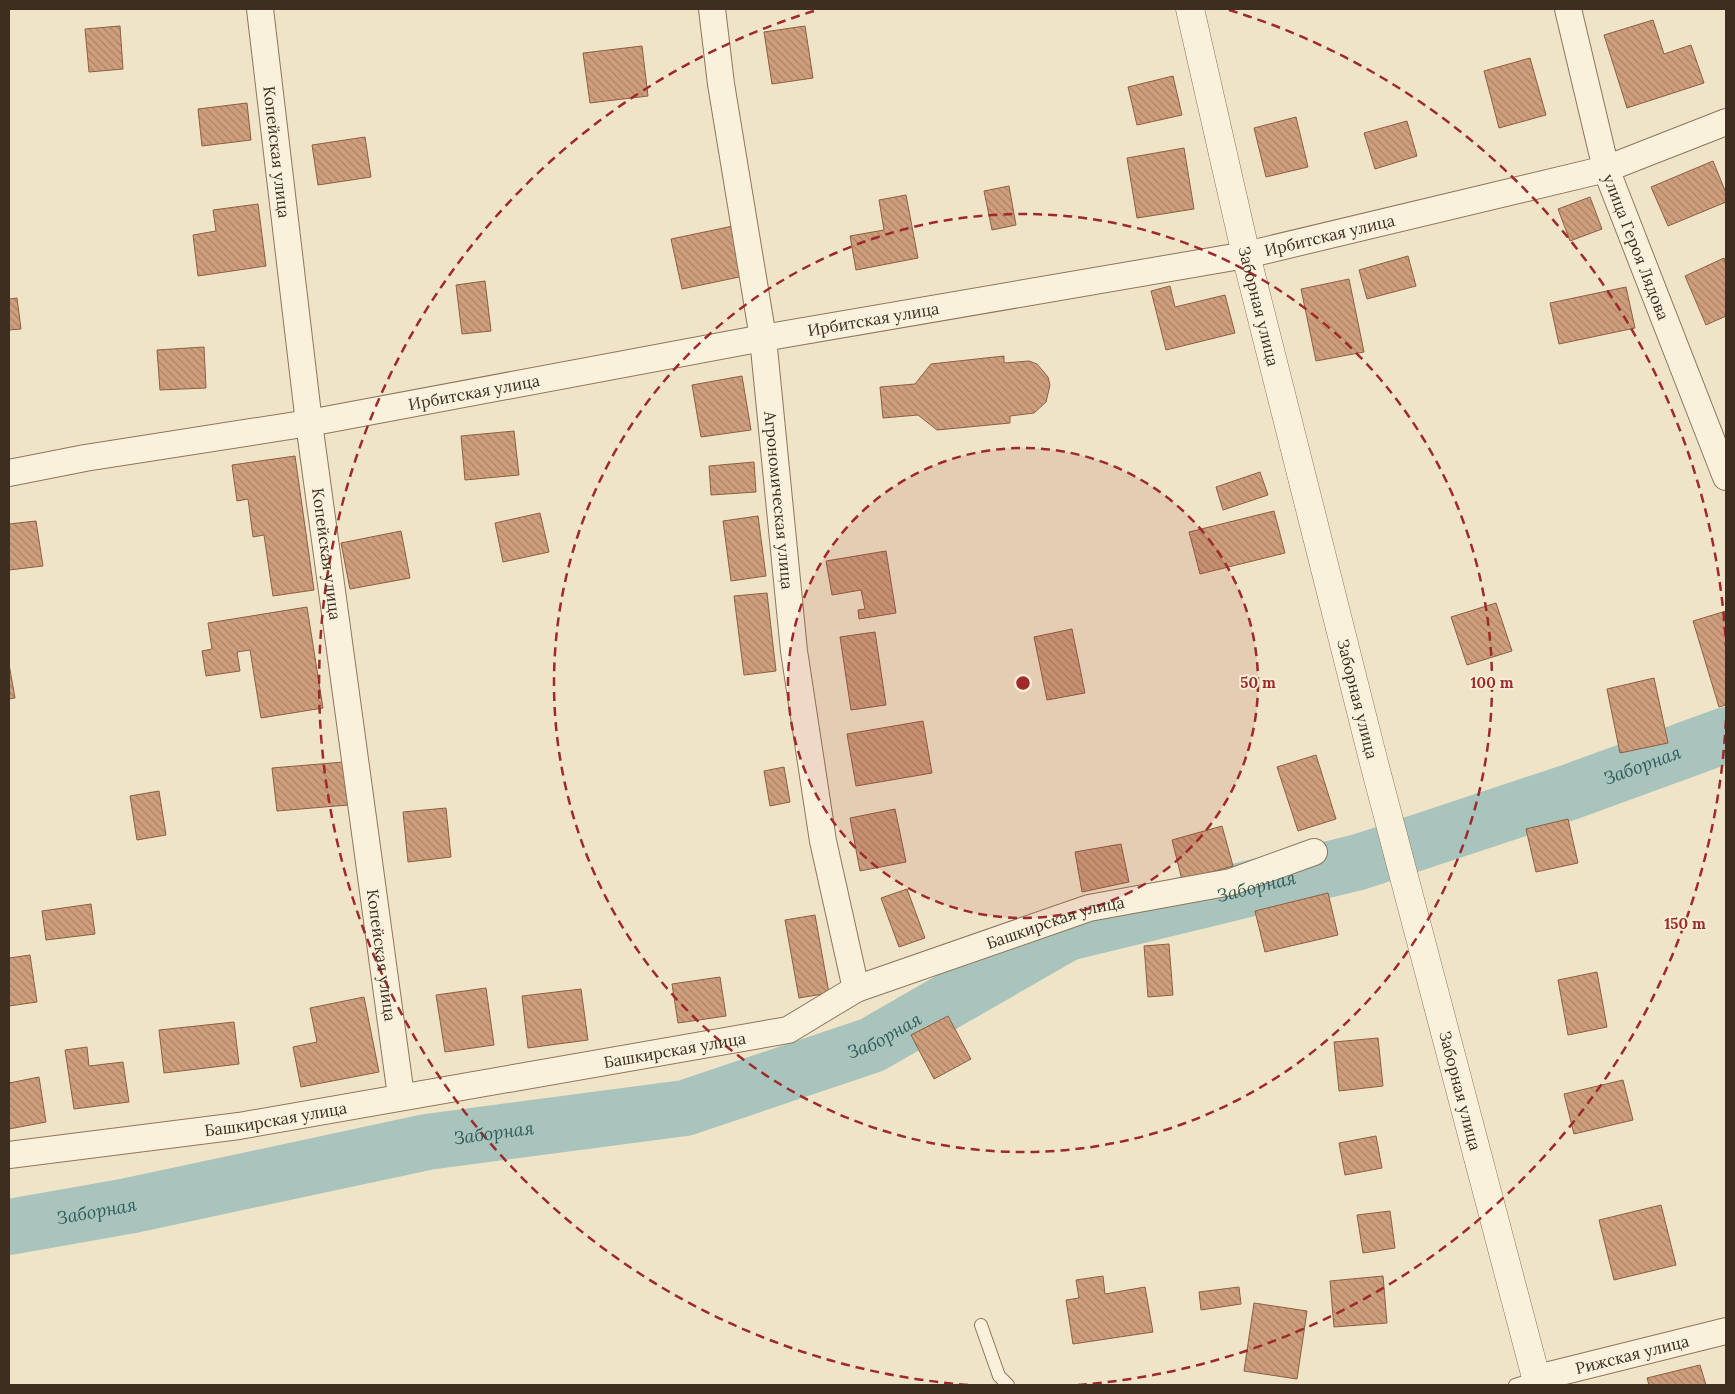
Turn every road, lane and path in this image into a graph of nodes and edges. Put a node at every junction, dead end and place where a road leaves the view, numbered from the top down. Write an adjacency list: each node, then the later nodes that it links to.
1 (260, 9): 9 (street, Копейская улица)
2 (712, 9): 8 (street, Агрономическая улица)
3 (1190, 9): 7 (street, Заборная улица)
4 (1568, 9): 6 (street, улица Героя Лядова)
5 (1726, 122): 6 (street, Ирбитская улица)
6 (1606, 169): 7 (street, Ирбитская улица); 11 (street, улица Героя Лядова)
7 (1246, 255): 8 (street, Ирбитская улица); 18 (street, Заборная улица)
8 (762, 338): 9 (street, Ирбитская улица); 13 (street, Агрономическая улица)
9 (309, 423): 10 (street, Ирбитская улица); 14 (street, Копейская улица)
10 (9, 473)
11 (1726, 477)
12 (1314, 852): 13 (street, Башкирская улица)
13 (856, 989): 14 (street, Башкирская улица)
14 (401, 1096): 15 (street, Башкирская улица)
15 (9, 1155)
16 (981, 1325): 19 (lane)
17 (1726, 1331): 18 (street, Рижская улица)
18 (1530, 1383)
19 (1008, 1385)

